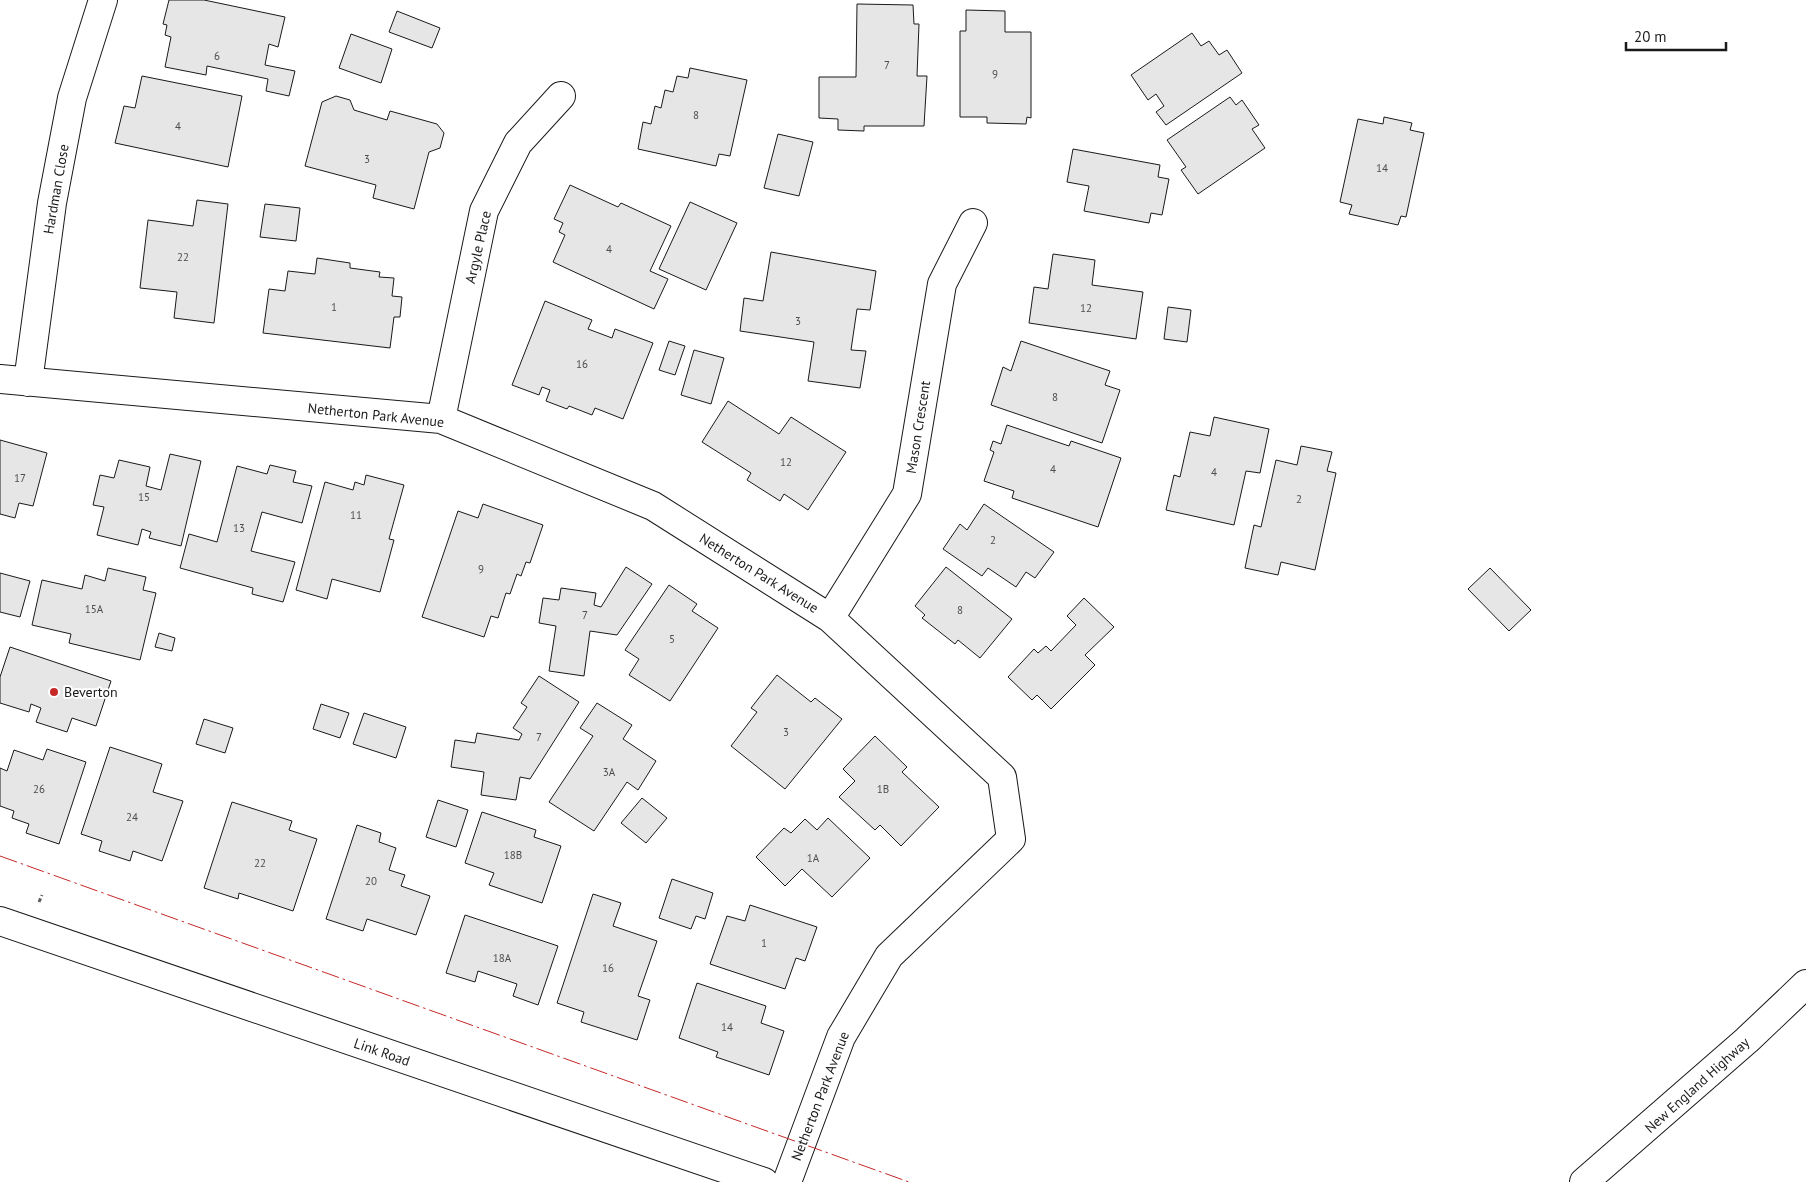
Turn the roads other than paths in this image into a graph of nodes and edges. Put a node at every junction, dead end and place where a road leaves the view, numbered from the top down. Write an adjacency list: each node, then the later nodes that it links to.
1 (103, 0): 5 (main road, Hardman Close)
2 (561, 96): 6 (main road, Argyle Place)
3 (973, 223): 7 (main road, Mason Crescent)
4 (0, 379): 5 (main road, Netherton Park Avenue)
5 (28, 382): 6 (main road, Netherton Park Avenue)
6 (441, 419): 7 (main road, Netherton Park Avenue)
7 (830, 618): 11 (main road, Netherton Park Avenue)
8 (0, 921): 10 (main road, Link Road)
9 (1806, 984): 12 (main road, New England Highway)
10 (764, 1182)
11 (787, 1182)
12 (1584, 1182)

